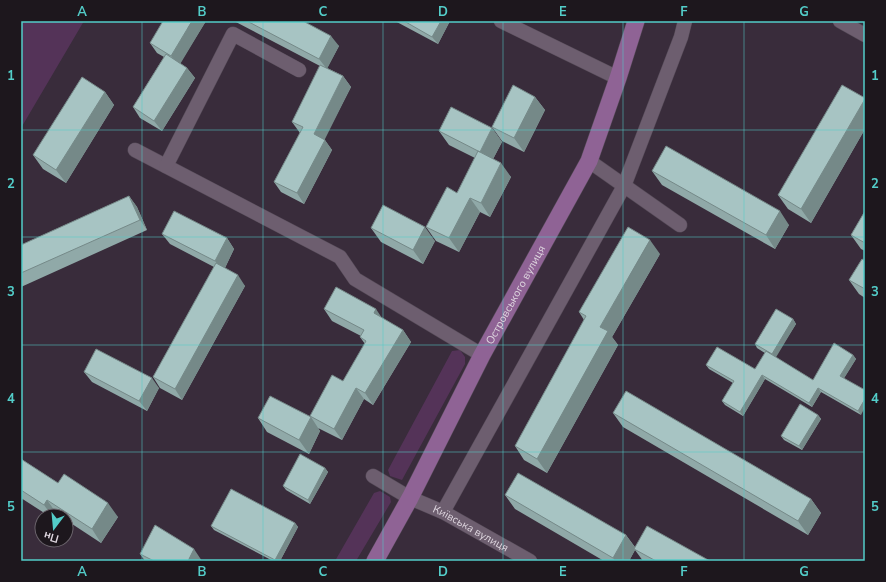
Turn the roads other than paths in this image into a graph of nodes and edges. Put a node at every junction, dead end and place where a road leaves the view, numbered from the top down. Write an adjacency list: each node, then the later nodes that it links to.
1 (501, 21): 7 (street)
2 (636, 21): 7 (main road, Островського вулиця)
3 (685, 21): 11 (street)
4 (840, 21): 5 (street)
5 (865, 35)
6 (299, 70): 10 (street)
7 (618, 78): 9 (main road, Островського вулиця)
8 (135, 150): 10 (street)
9 (588, 161): 11 (street); 13 (main road, Островського вулиця)
10 (166, 166): 13 (street)
11 (624, 186): 12 (street); 16 (street)
12 (680, 225)
13 (482, 355): 15 (main road, Островського вулиця)
14 (373, 476): 15 (street, Київська вулиця)
15 (410, 498): 16 (street, Київська вулиця); 17 (main road, Островського вулиця)
16 (443, 512): 18 (street, Київська вулиця)
17 (375, 561)
18 (530, 561)

